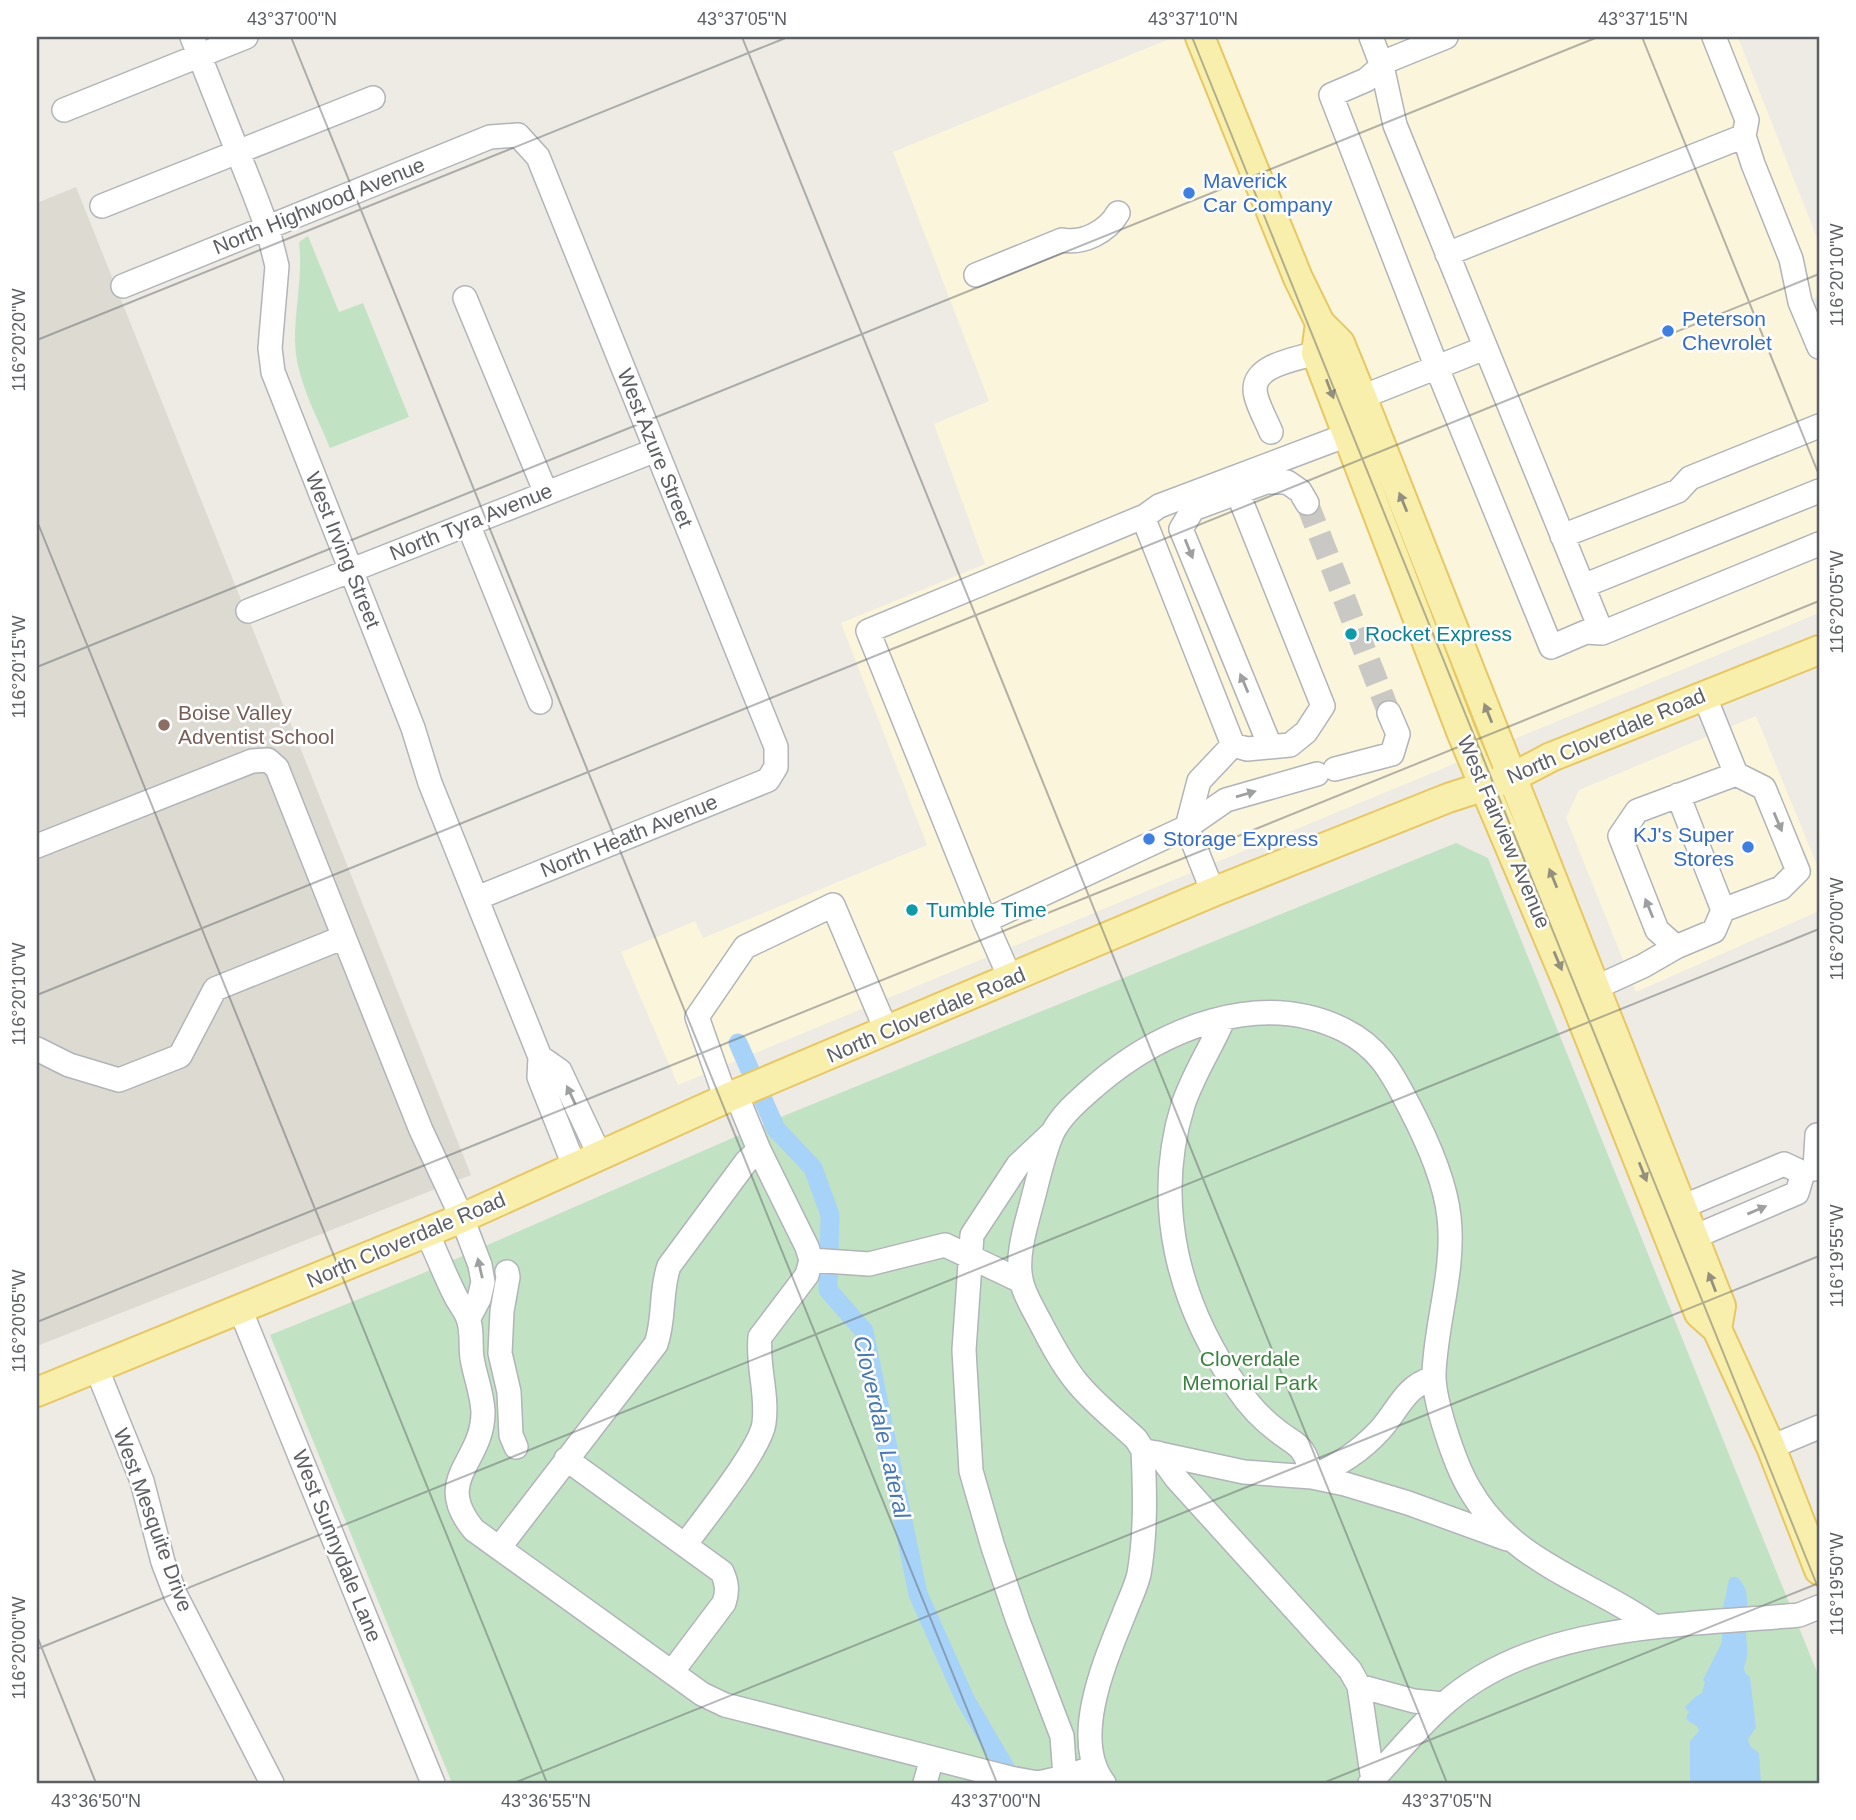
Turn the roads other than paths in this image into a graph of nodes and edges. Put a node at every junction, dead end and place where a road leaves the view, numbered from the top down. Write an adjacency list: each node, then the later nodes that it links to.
1 (246, 37): 6 (street)
2 (1200, 37): 20 (main road, West Fairview Avenue)
3 (1371, 37): 7 (street)
4 (1446, 37): 7 (street)
5 (1714, 37): 11 (street)
6 (195, 46): 9 (street); 12 (street, West Irving Street)
7 (1382, 66): 16 (street); 24 (street)
8 (373, 97): 12 (street)
9 (64, 110)
10 (518, 135): 15 (street, North Highwood Avenue); 29 (street, West Azure Street)
11 (1744, 136): 16 (street); 21 (street)
12 (237, 152): 13 (street); 15 (street, West Irving Street)
13 (102, 206)
14 (1118, 213): 17 (street)
15 (266, 227): 18 (street, North Highwood Avenue); 38 (street, West Irving Street)
16 (1447, 254): 22 (street)
17 (976, 275)
18 (123, 286)
19 (465, 298): 32 (street)
20 (1320, 323): 23 (main road, West Fairview Avenue); 25 (main road, West Fairview Avenue)
21 (1819, 347)
22 (1485, 348): 24 (street); 36 (street)
23 (1316, 353): 27 (street); 28 (main road, West Fairview Avenue, one-way to 28)
24 (1437, 368): 25 (street); 43 (street)
25 (1363, 397): 52 (main road, West Fairview Avenue, one-way to 25)
26 (1819, 426): 36 (street)
27 (1271, 432)
28 (1347, 435): 34 (street); 53 (main road, West Fairview Avenue)
29 (656, 450): 32 (street, North Tyra Avenue); 50 (street, West Azure Street)
30 (1237, 491): 33 (street); 40 (street, one-way to 40); 49 (street)
31 (1819, 491): 39 (street)
32 (546, 493): 35 (street, North Tyra Avenue)
33 (1307, 503)
34 (1145, 516): 41 (street); 60 (street)
35 (468, 524): 38 (street, North Tyra Avenue); 46 (street)
36 (1562, 536): 39 (street)
37 (1819, 544): 43 (street)
38 (351, 570): 42 (street, North Tyra Avenue); 58 (street, West Irving Street)
39 (1583, 586): 43 (street)
40 (1205, 590): 41 (street); 49 (street, one-way to 40)
41 (1177, 603): 48 (street)
42 (248, 611)
43 (1602, 633)
44 (1819, 650): 45 (main road, North Cloverdale Road)
45 (1704, 695): 51 (street); 52 (main road, North Cloverdale Road)
46 (540, 702)
47 (1389, 713): 55 (street, one-way to 47)
48 (1233, 746): 49 (street); 55 (street)
49 (1270, 746)
50 (776, 767): 58 (street, North Heath Avenue)
51 (1736, 774): 54 (street); 59 (street, one-way to 59)
52 (1513, 777): 53 (main road, North Cloverdale Road); 64 (main road, West Fairview Avenue, one-way to 52)
53 (1484, 785): 57 (main road, North Cloverdale Road); 84 (main road, West Fairview Avenue, one-way to 84)
54 (1678, 795): 59 (street); 62 (street, one-way to 54)
55 (1187, 827): 57 (street); 60 (street)
56 (37, 846): 61 (street)
57 (1213, 892): 63 (main road, North Cloverdale Road)
58 (477, 898): 72 (street, West Irving Street)
59 (1723, 910): 62 (street)
60 (985, 921): 63 (street)
61 (344, 937): 67 (street); 75 (street)
62 (1676, 947): 64 (street)
63 (1010, 980): 66 (main road, North Cloverdale Road)
64 (1597, 986): 74 (main road, West Fairview Avenue)
65 (1224, 1018): 69 (street); 86 (street); 93 (street)
66 (887, 1032): 68 (main road, North Cloverdale Road); 68 (street)
67 (37, 1049)
68 (731, 1097): 71 (street); 72 (main road, North Cloverdale Road)
69 (1053, 1132): 78 (street); 81 (street)
70 (1817, 1135): 73 (street)
71 (759, 1150): 79 (street); 92 (street)
72 (588, 1162): 75 (main road, North Cloverdale Road)
73 (1812, 1172): 74 (street); 77 (street, one-way to 73)
74 (1682, 1207): 77 (main road, West Fairview Avenue)
75 (462, 1219): 76 (main road, North Cloverdale Road); 83 (street, one-way to 75)
76 (428, 1233): 82 (main road, North Cloverdale Road); 83 (street)
77 (1694, 1237): 84 (main road, West Fairview Avenue, one-way to 77)
78 (970, 1255): 79 (street); 81 (street); 105 (street)
79 (811, 1260): 95 (street)
80 (507, 1272): 89 (street)
81 (1021, 1281): 91 (street)
82 (240, 1309): 85 (main road, North Cloverdale Road); 108 (street, West Sunnydale Lane)
83 (469, 1318): 96 (street)
84 (1717, 1329): 90 (main road, West Fairview Avenue)
85 (96, 1367): 87 (main road, North Cloverdale Road); 107 (street, West Mesquite Drive)
86 (1433, 1378): 93 (street); 94 (street)
87 (37, 1392)
88 (1819, 1427): 90 (street)
89 (516, 1447)
90 (1771, 1447): 97 (main road, West Fairview Avenue)
91 (1150, 1452): 93 (street); 101 (street); 104 (street)
92 (566, 1459): 95 (street); 96 (street)
93 (1312, 1477): 94 (street)
94 (1510, 1540): 99 (street)
95 (685, 1545): 100 (street)
96 (499, 1548): 100 (street)
97 (1819, 1570)
98 (1819, 1607): 99 (street)
99 (1655, 1627): 102 (street)
100 (672, 1672): 103 (street)
101 (1359, 1686): 102 (street); 106 (street)
102 (1443, 1704): 106 (street)
103 (932, 1758): 105 (street); 109 (street)
104 (1099, 1775): 105 (street)
105 (1065, 1777)
106 (1372, 1782)
107 (272, 1783)
108 (433, 1783)
109 (925, 1783)

